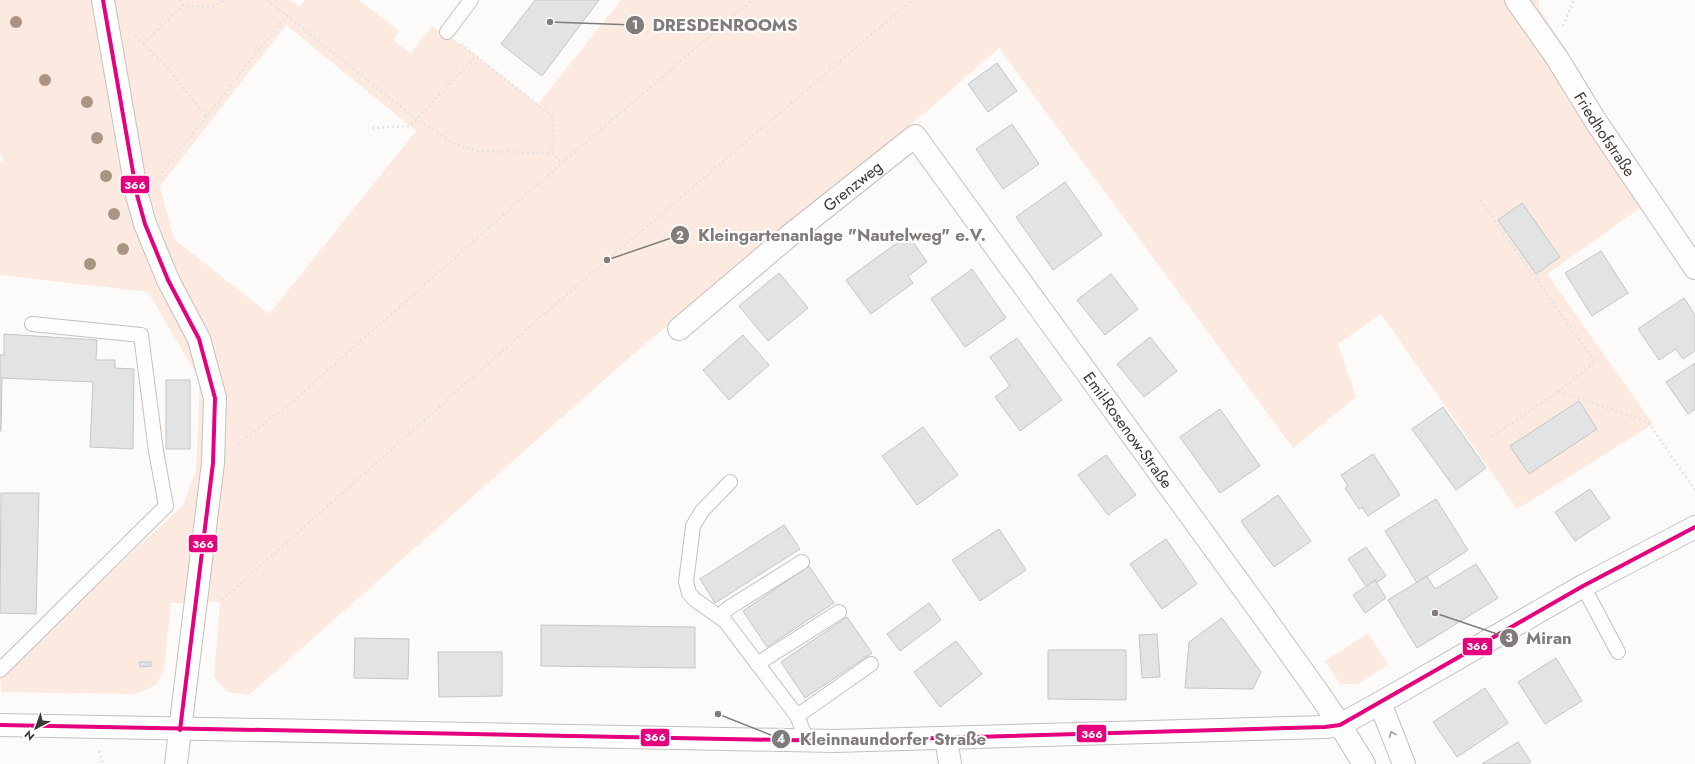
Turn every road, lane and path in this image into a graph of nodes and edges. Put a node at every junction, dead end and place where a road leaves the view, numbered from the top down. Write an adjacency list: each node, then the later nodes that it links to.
1 (103, 0): 23 (street)
2 (180, 0): 10 (path)
3 (228, 0): 10 (path)
4 (267, 0): 11 (path)
5 (471, 0): 12 (lane)
6 (752, 0): 22 (path)
7 (912, 0): 36 (path)
8 (1516, 0): 25 (street, Friedhofstraße)
9 (1574, 0): 13 (path)
10 (183, 5): 15 (path)
11 (286, 15): 17 (path); 18 (path)
12 (447, 32): 16 (path)
13 (1561, 32)
14 (131, 33): 15 (path)
15 (143, 44): 17 (path)
16 (475, 56): 18 (path); 21 (path)
17 (206, 117): 23 (path)
18 (416, 118): 19 (path); 21 (path)
19 (372, 128)
20 (915, 136): 27 (street, Grenzweg); 46 (street, Emil-Rosenow-Straße)
21 (552, 153): 22 (path)
22 (562, 163): 30 (path)
23 (137, 196): 30 (street)
24 (1480, 200): 28 (path)
25 (1695, 268)
26 (32, 324): 42 (lane)
27 (679, 329)
28 (1559, 391): 29 (path); 32 (path)
29 (1490, 438)
30 (213, 463): 36 (street)
31 (730, 482): 38 (lane)
32 (1695, 490)
33 (1695, 527): 35 (street)
34 (802, 562): 38 (lane)
35 (1583, 586): 39 (lane); 43 (street)
36 (196, 603): 47 (street)
37 (839, 612): 40 (lane)
38 (725, 620): 40 (lane)
39 (1618, 652)
40 (757, 664): 44 (lane)
41 (871, 664): 44 (lane)
42 (0, 670)
43 (1380, 703): 46 (street); 53 (street, one-way to 43)
44 (797, 716): 49 (lane)
45 (0, 725): 47 (street)
46 (1340, 725): 48 (street); 52 (street, Emil-Rosenow-Straße)
47 (180, 730): 49 (street); 50 (street)
48 (946, 738): 49 (street); 51 (street)
49 (807, 740)
50 (176, 764)
51 (950, 764)
52 (1364, 764)
53 (1404, 764)

